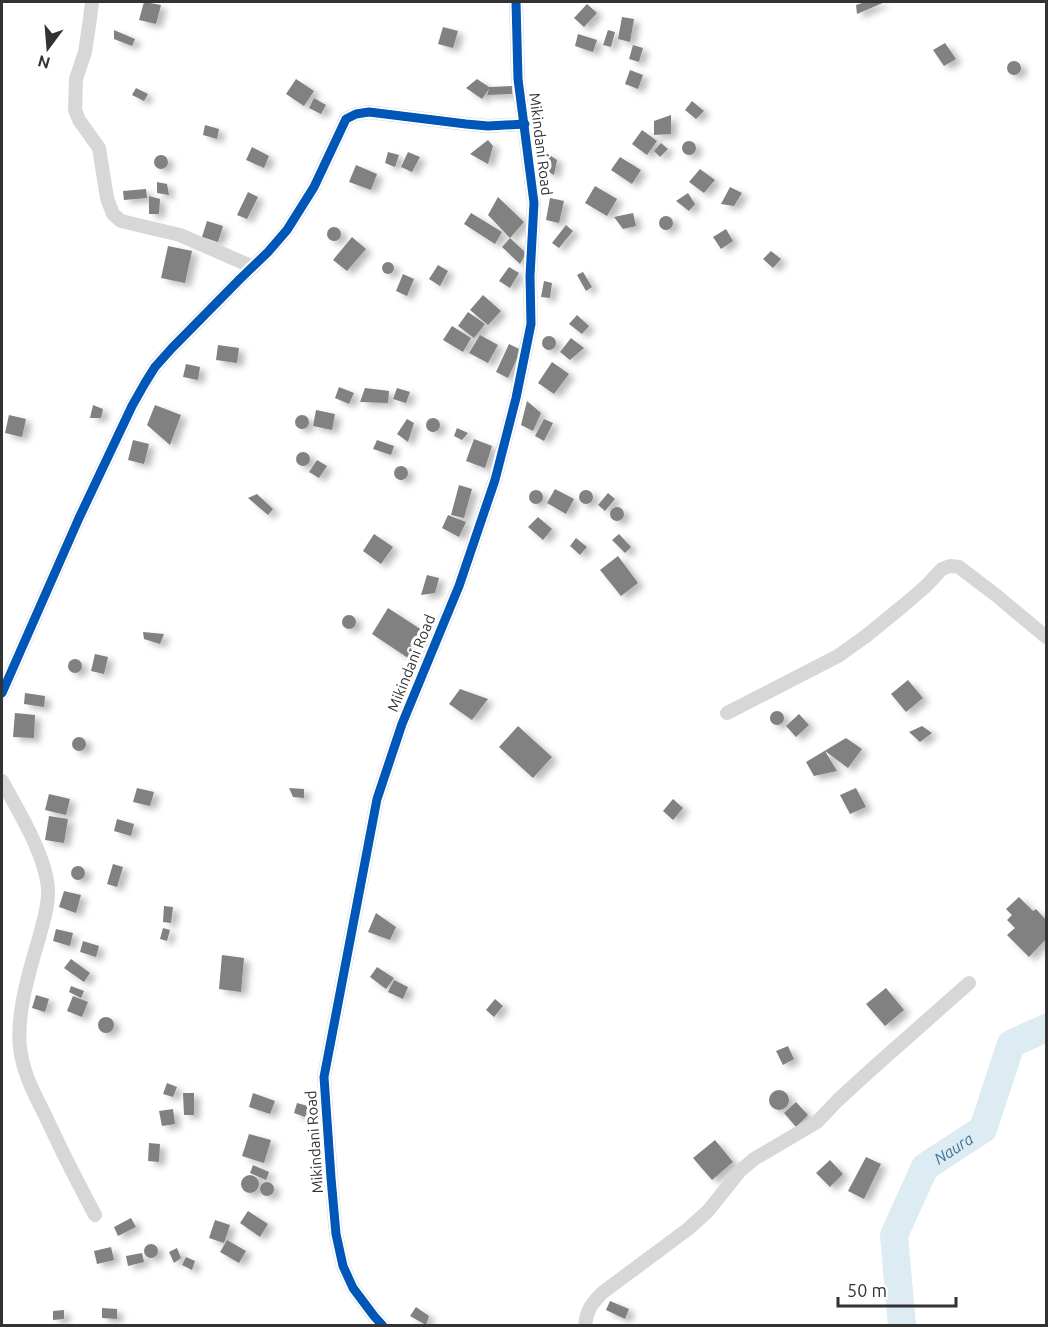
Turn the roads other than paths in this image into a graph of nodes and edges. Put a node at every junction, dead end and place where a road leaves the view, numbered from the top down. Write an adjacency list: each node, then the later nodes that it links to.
1 (92, 2): 4 (street)
2 (516, 2): 3 (street, Mikindani Road)
3 (525, 124): 4 (street); 11 (street, Mikindani Road)
4 (253, 267): 6 (street)
5 (1047, 637): 7 (street)
6 (2, 693)
7 (727, 713)
8 (2, 781): 10 (street)
9 (969, 983): 12 (street)
10 (95, 1215)
11 (383, 1326)
12 (585, 1326)

